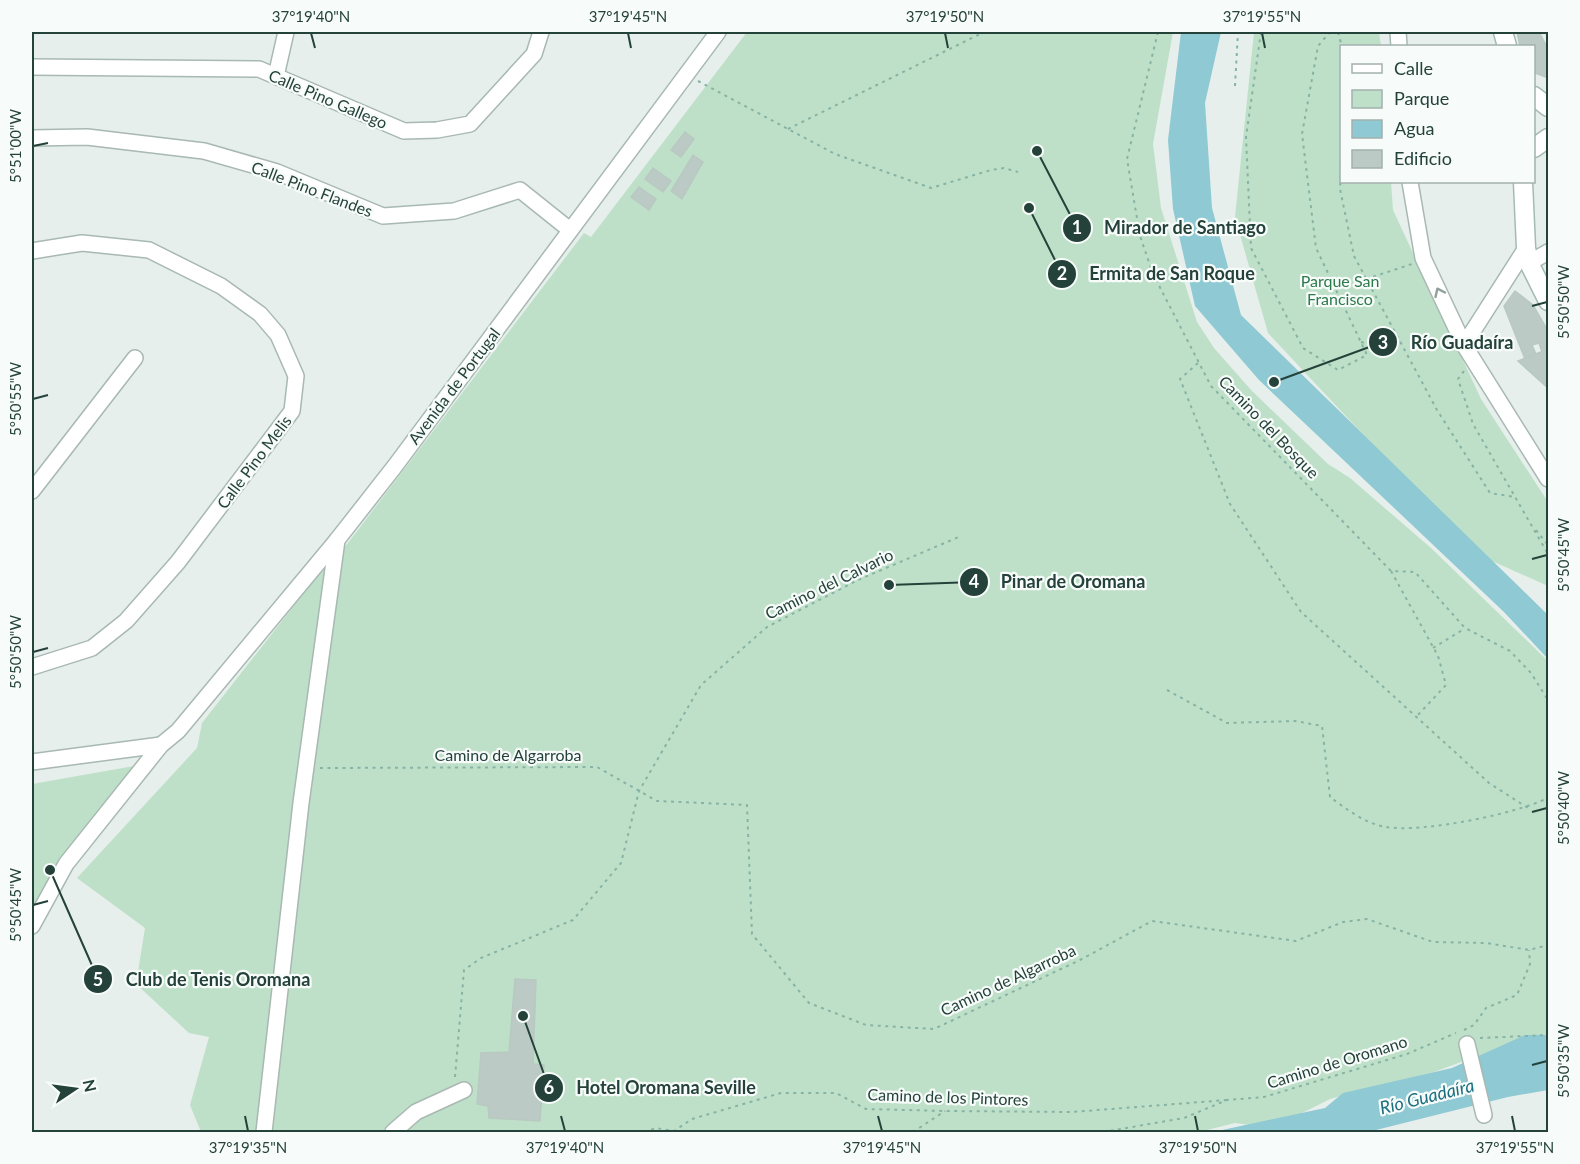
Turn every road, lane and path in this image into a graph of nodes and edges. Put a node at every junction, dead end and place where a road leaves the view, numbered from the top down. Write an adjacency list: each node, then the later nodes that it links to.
1 (286, 32): 11 (street)
2 (541, 32): 11 (street, Calle Pino Gallego)
3 (718, 32): 10 (street, Avenida de Portugal)
4 (984, 32): 15 (path)
5 (1158, 32): 33 (path, Camino del Bosque)
6 (1238, 32): 12 (path)
7 (1261, 32): 29 (path)
8 (1330, 32): 29 (path)
9 (32, 67): 11 (street, Calle Pino Gallego)
10 (684, 74): 15 (path); 21 (street, Avenida de Portugal)
11 (276, 76)
12 (1234, 86)
13 (1535, 97): 14 (main road)
14 (1548, 107)
15 (788, 129): 17 (path)
16 (32, 138): 21 (street, Calle Pino Flandes)
17 (1018, 172)
18 (1340, 183): 26 (path)
19 (1410, 183): 30 (street, one-way to 19)
20 (1526, 185): 24 (main road)
21 (570, 230): 39 (street, Avenida de Portugal)
22 (32, 251): 45 (street, Calle Pino Melis)
23 (1548, 252): 24 (street)
24 (1527, 256): 27 (main road); 30 (street)
25 (1408, 267): 26 (path)
26 (1366, 279): 28 (path)
27 (1548, 301)
28 (1400, 341): 29 (path); 36 (path)
29 (1361, 342)
30 (1464, 345): 32 (street)
31 (135, 358): 35 (street)
32 (1473, 359): 34 (street); 36 (path)
33 (1199, 362): 42 (path, Camino del Bosque); 48 (path)
34 (1548, 479)
35 (32, 491)
36 (1515, 497): 37 (path)
37 (1532, 526): 40 (path); 41 (path)
38 (961, 536): 52 (path, Camino del Calvario)
39 (337, 540): 49 (street, Avenida de Portugal); 51 (street)
40 (1548, 545)
41 (1548, 554)
42 (1391, 571): 43 (path); 44 (path, Camino del Bosque)
43 (1465, 628): 44 (path); 47 (path)
44 (1433, 648): 48 (path, Camino del Bosque)
45 (32, 667)
46 (1167, 690): 54 (path)
47 (1548, 700)
48 (1416, 717): 54 (path)
49 (161, 745): 50 (street); 55 (street, Avenida de Portugal)
50 (32, 762)
51 (305, 768): 52 (path, Camino de Algarroba); 64 (street)
52 (639, 791): 57 (path, Camino de Algarroba); 60 (path, Camino del Calvario)
53 (1548, 798): 54 (path)
54 (1528, 808)
55 (32, 926)
56 (1548, 945): 57 (path, Camino de Algarroba)
57 (1529, 950): 61 (path, Camino de Oromano)
58 (1548, 1035): 59 (path)
59 (1471, 1041): 63 (street)
60 (459, 1093): 65 (street)
61 (1227, 1100): 62 (path, Camino de los Pintores); 68 (path, Camino de Oromano)
62 (945, 1111): 66 (path, Camino de los Pintores); 67 (path)
63 (1484, 1115)
64 (264, 1132)
65 (393, 1132)
66 (644, 1132)
67 (913, 1132)
68 (1103, 1132)

